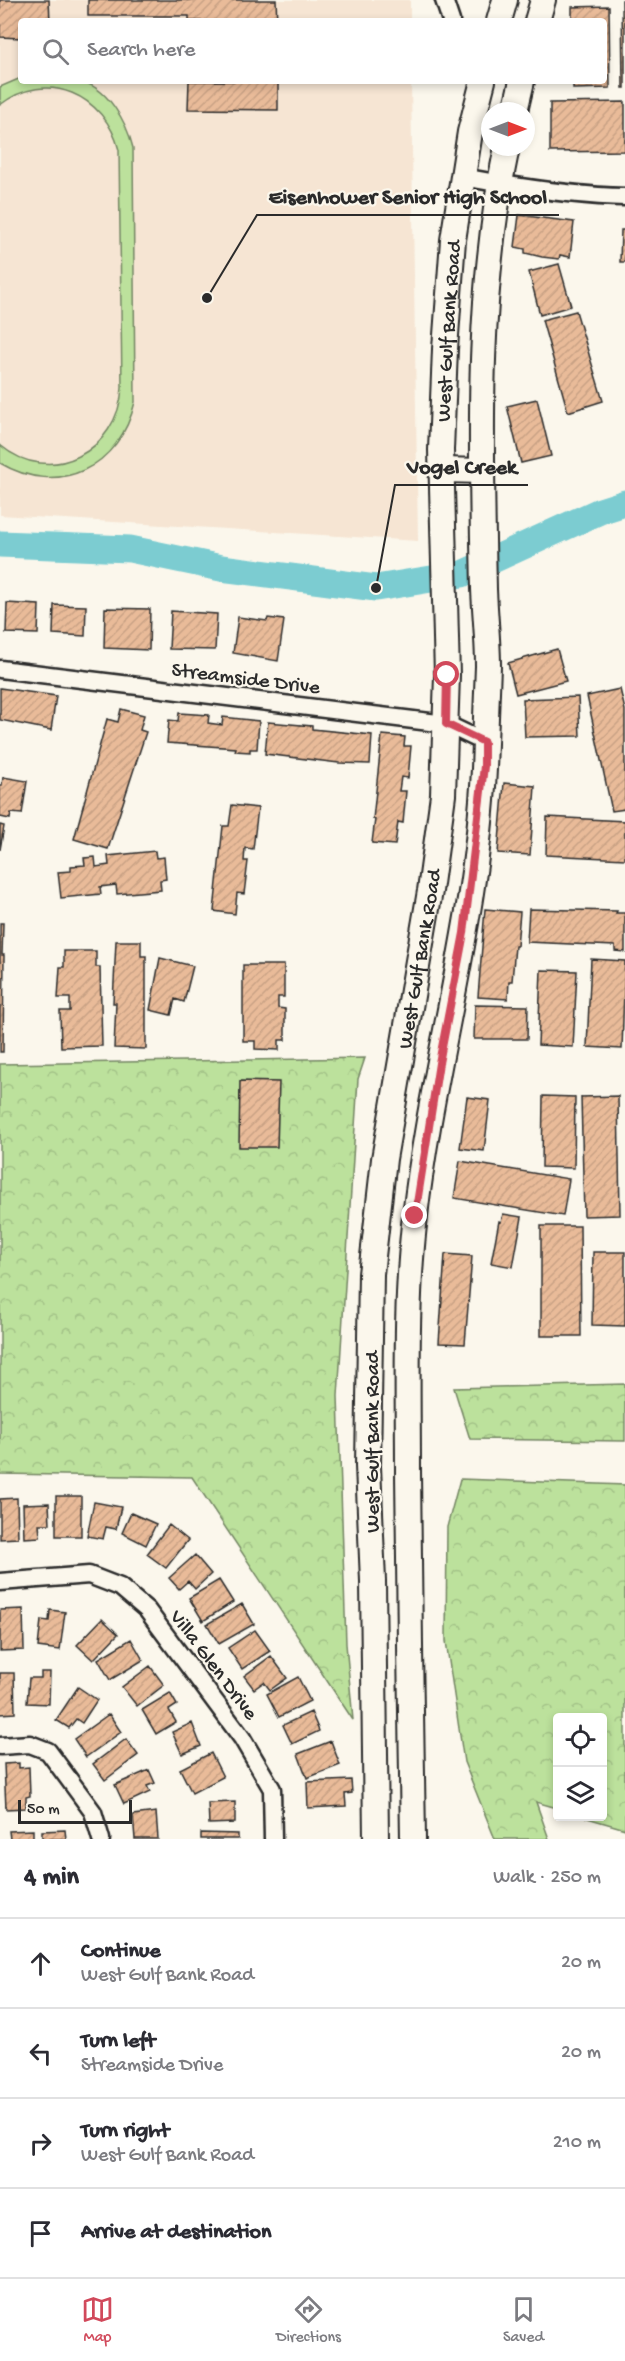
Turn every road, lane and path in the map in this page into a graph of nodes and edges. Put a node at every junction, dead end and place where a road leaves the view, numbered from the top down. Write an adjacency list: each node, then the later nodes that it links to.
1 (444, 0): 4 (street)
2 (505, 0): 5 (main road)
3 (543, 0): 6 (main road)
4 (450, 18)
5 (500, 18)
6 (538, 18)
7 (482, 84): 11 (main road, West Gulf Bank Road)
8 (521, 84): 9 (main road)
9 (517, 102)
10 (505, 156): 12 (main road, West Gulf Bank Road)
11 (463, 177): 12 (street); 14 (main road, West Gulf Bank Road)
12 (500, 184): 13 (street); 15 (main road, West Gulf Bank Road)
13 (625, 197)
14 (442, 470): 15 (main road); 17 (main road, West Gulf Bank Road)
15 (483, 471): 18 (main road, West Gulf Bank Road)
16 (0, 669): 17 (street, Streamside Drive)
17 (446, 724): 18 (street, Streamside Drive); 19 (main road, West Gulf Bank Road)
18 (484, 742): 20 (main road, West Gulf Bank Road)
19 (400, 1057): 20 (main road); 22 (main road, West Gulf Bank Road)
20 (439, 1063): 21 (main road, West Gulf Bank Road)
21 (407, 1430): 22 (main road); 28 (main road, West Gulf Bank Road)
22 (368, 1431): 27 (main road, West Gulf Bank Road)
23 (0, 1582): 26 (street, Villa Glen Drive)
24 (0, 1746): 25 (street)
25 (101, 1839)
26 (273, 1839)
27 (376, 1839)
28 (413, 1839)

